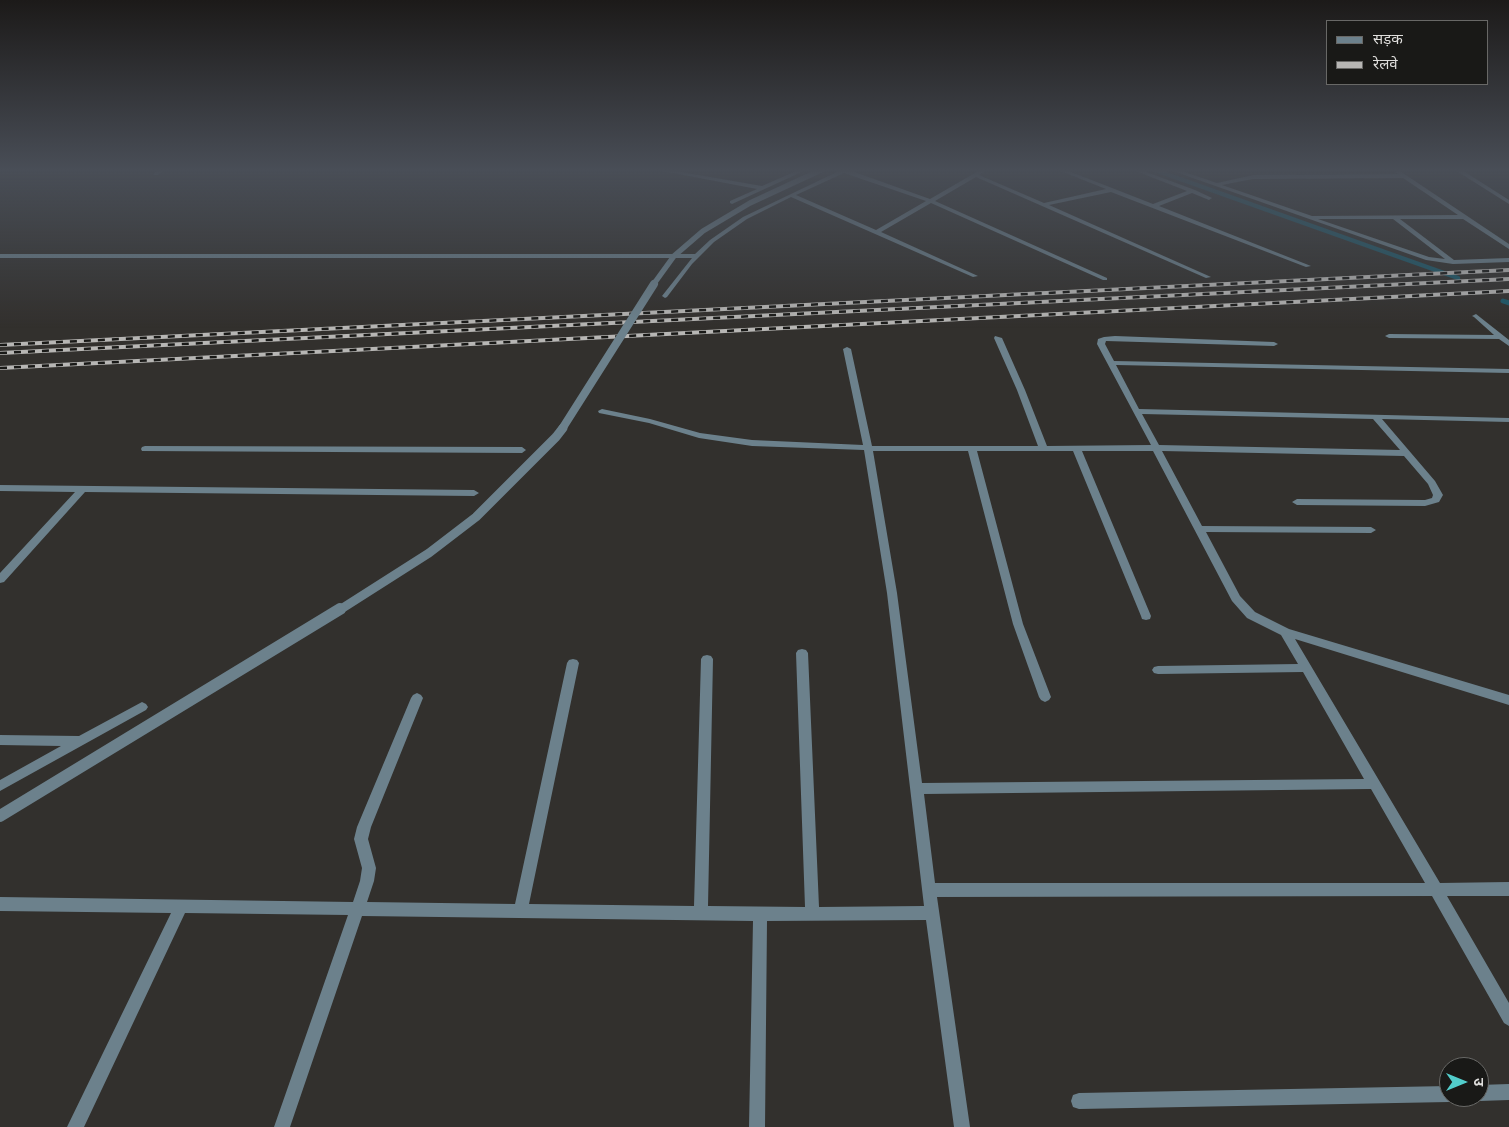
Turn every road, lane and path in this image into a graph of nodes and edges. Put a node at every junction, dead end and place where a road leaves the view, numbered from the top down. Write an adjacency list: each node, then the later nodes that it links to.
1 (716, 223): 66 (street, bridge)
2 (738, 223): 14 (street)
3 (853, 223): 11 (street)
4 (894, 223): 11 (street)
5 (978, 223): 20 (street)
6 (1084, 223): 19 (street)
7 (1196, 223): 17 (street)
8 (1321, 223): 16 (street)
9 (1401, 223): 16 (street)
10 (1473, 223): 12 (street)
11 (876, 233): 18 (street)
12 (1509, 247)
13 (0, 256): 14 (street)
14 (696, 256): 21 (street)
15 (1509, 260): 16 (street)
16 (1454, 262)
17 (1308, 266)
18 (976, 276)
19 (1208, 277)
20 (1105, 279)
21 (665, 296)
22 (1476, 316): 24 (street)
23 (1389, 336): 24 (street)
24 (1500, 337): 27 (street)
25 (998, 338): 39 (street)
26 (1274, 344): 29 (street)
27 (1509, 344)
28 (846, 349): 35 (street)
29 (1112, 363): 30 (street); 32 (street)
30 (1509, 371)
31 (602, 411): 35 (street)
32 (1138, 411): 33 (street); 36 (street)
33 (1376, 417): 34 (street); 42 (street)
34 (1509, 420)
35 (868, 448): 38 (street); 65 (street)
36 (1157, 448): 40 (street); 42 (street); 47 (street)
37 (145, 449): 41 (street)
38 (972, 449): 39 (street); 57 (street)
39 (1044, 449): 40 (street)
40 (1077, 449): 50 (street)
41 (522, 450)
42 (1407, 453): 46 (street)
43 (0, 488): 44 (street)
44 (82, 489): 45 (street); 49 (street)
45 (474, 493)
46 (1297, 502)
47 (1200, 529): 48 (street); 51 (street)
48 (1371, 530)
49 (0, 579)
50 (1146, 616)
51 (1285, 632): 55 (street); 59 (street)
52 (802, 653): 77 (street)
53 (707, 659): 75 (street)
54 (573, 663): 73 (street)
55 (1306, 668): 56 (street); 63 (street)
56 (1158, 670)
57 (1045, 697)
58 (417, 698): 72 (street)
59 (1509, 700)
60 (142, 707): 62 (street)
61 (0, 740): 62 (street)
62 (80, 741): 64 (street)
63 (1374, 784): 65 (street); 67 (street)
64 (0, 786)
65 (917, 789): 69 (street)
66 (0, 816)
67 (1436, 889): 68 (street); 69 (street); 78 (street)
68 (1509, 889)
69 (929, 890): 74 (street)
70 (0, 904): 71 (street)
71 (181, 907): 72 (street); 83 (street)
72 (358, 909): 73 (street); 84 (street)
73 (521, 911): 75 (street)
74 (932, 912): 77 (street); 86 (street)
75 (701, 914): 76 (street)
76 (760, 914): 77 (street); 85 (street)
77 (812, 914)
78 (1509, 1018)
79 (1509, 1092): 80 (street)
80 (1489, 1093)
81 (1439, 1094): 82 (street)
82 (1078, 1101)
83 (75, 1127)
84 (282, 1127)
85 (757, 1127)
86 (962, 1127)

